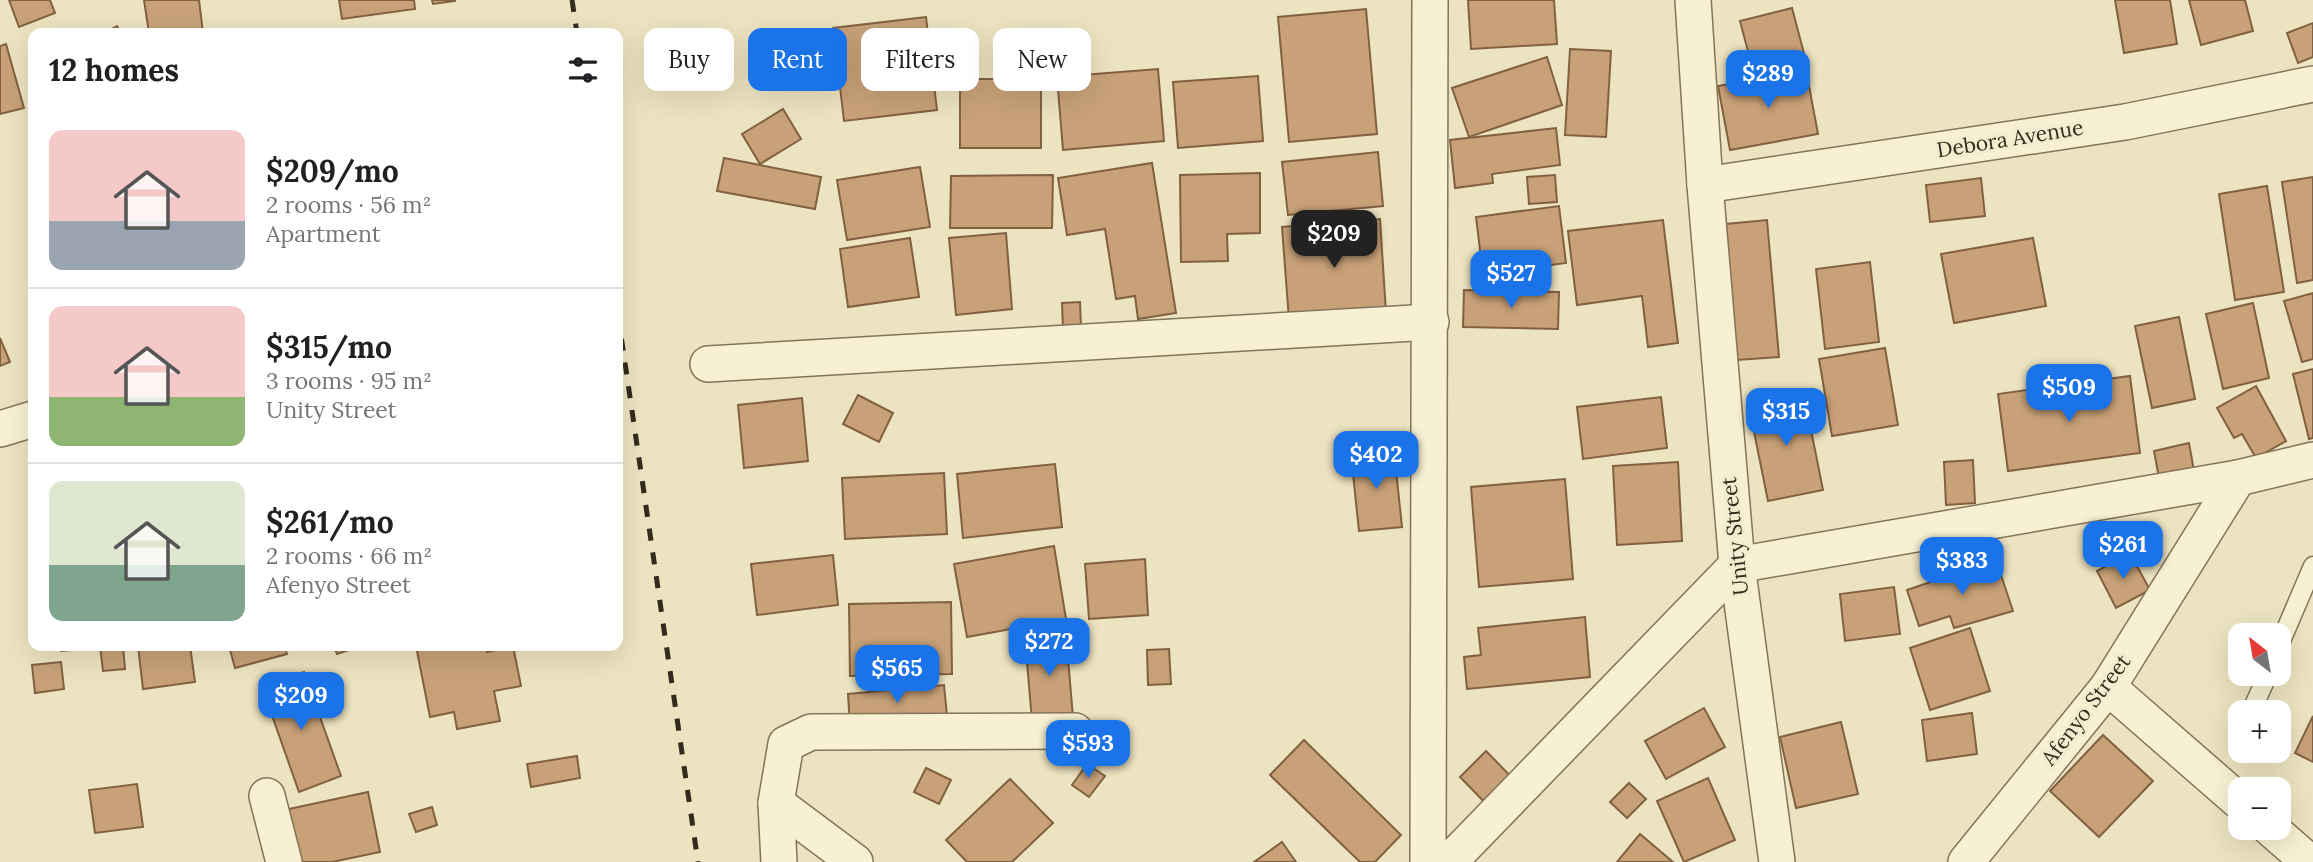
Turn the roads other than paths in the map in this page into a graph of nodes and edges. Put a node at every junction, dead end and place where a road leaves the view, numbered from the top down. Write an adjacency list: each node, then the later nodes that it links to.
1 (1430, 0): 5 (street)
2 (1693, 0): 4 (street, Unity Street)
3 (2313, 85): 4 (street, Debora Avenue)
4 (1705, 185): 11 (street, Unity Street)
5 (1431, 322): 6 (street); 23 (street)
6 (708, 364)
7 (28, 421): 8 (street)
8 (0, 429)
9 (2313, 460): 10 (street)
10 (2238, 478): 11 (street); 14 (street, Afenyo Street)
11 (1737, 565): 24 (street); 25 (street, Unity Street)
12 (2313, 566): 13 (lane)
13 (2289, 623)
14 (2108, 687): 16 (street); 26 (street, Afenyo Street)
15 (1075, 731): 18 (street)
16 (2228, 792)
17 (267, 796): 20 (street)
18 (776, 803): 21 (street); 22 (street)
19 (2284, 840): 27 (street)
20 (284, 862)
21 (779, 862)
22 (855, 862)
23 (1428, 862)
24 (1449, 862)
25 (1777, 862)
26 (1966, 862)
27 (2309, 862)

